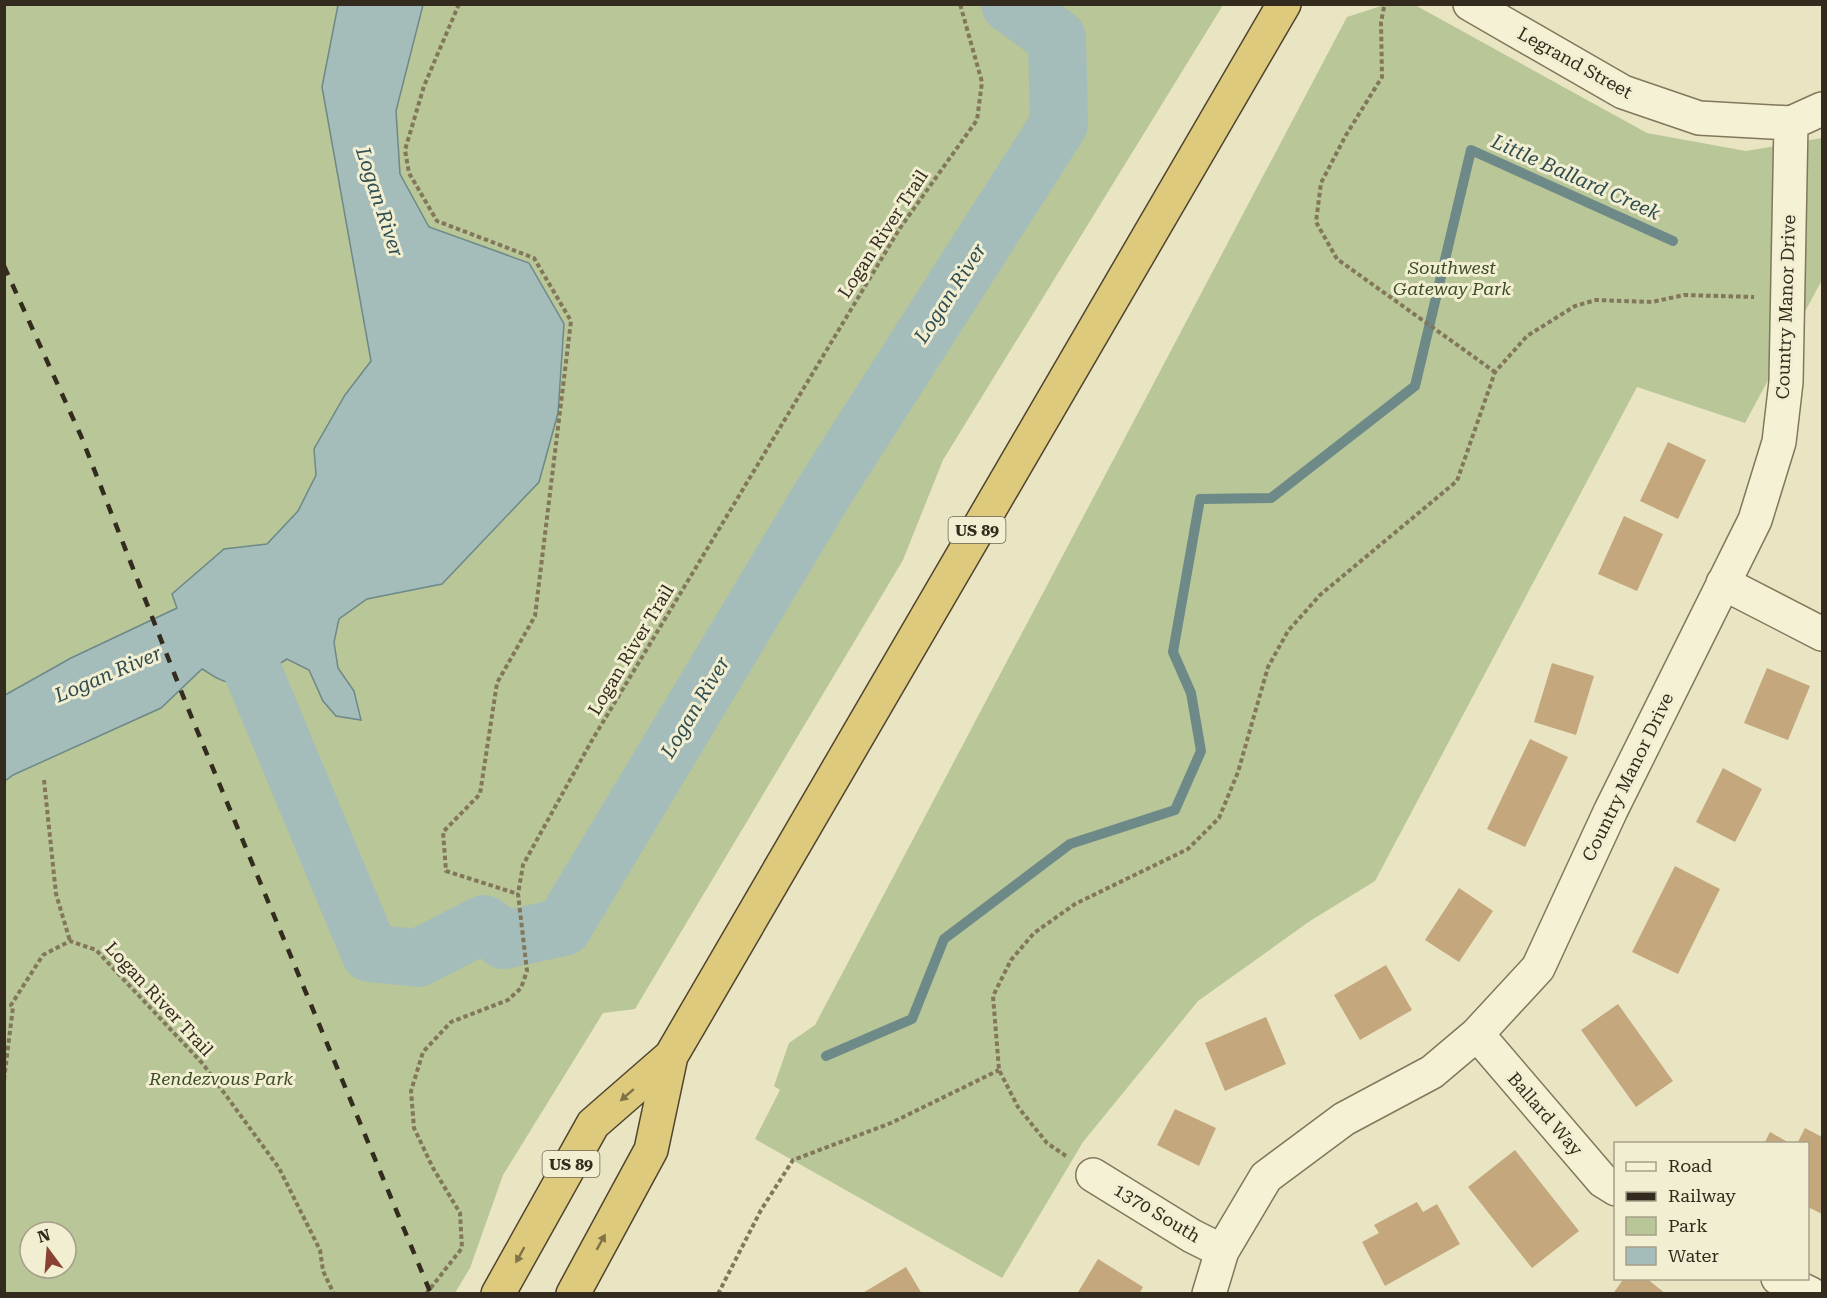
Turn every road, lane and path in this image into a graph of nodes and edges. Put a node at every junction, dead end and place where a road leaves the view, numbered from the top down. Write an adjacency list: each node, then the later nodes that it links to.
1 (459, 4): 13 (path)
2 (960, 4): 13 (path, Logan River Trail)
3 (1284, 4): 16 (highway, US 89)
4 (1470, 4): 7 (street, Legrand Street)
5 (1384, 7): 9 (path)
6 (1822, 109): 7 (street, Legrand Street)
7 (1791, 123): 8 (street, Country Manor Drive)
8 (1788, 297): 9 (path); 10 (street, Country Manor Drive)
9 (1495, 372): 18 (path)
10 (1723, 583): 11 (street); 15 (street, Country Manor Drive)
11 (1822, 633)
12 (44, 780): 14 (path)
13 (518, 894): 25 (path, Logan River Trail)
14 (70, 941): 17 (path); 24 (path, Logan River Trail)
15 (1477, 1035): 21 (street, Ballard Way); 22 (street, Country Manor Drive)
16 (671, 1056): 26 (highway, US 89, one-way to 26); 27 (highway, US 89, one-way to 16)
17 (5, 1065): 19 (path)
18 (999, 1070): 20 (path); 28 (path)
19 (4, 1080)
20 (1093, 1174): 22 (street, 1370 South)
21 (1614, 1189)
22 (1222, 1251): 29 (street, Country Manor Drive)
23 (1782, 1280): 30 (street)
24 (334, 1293)
25 (426, 1293)
26 (498, 1293)
27 (573, 1293)
28 (718, 1293)
29 (1209, 1293)
30 (1810, 1293)

